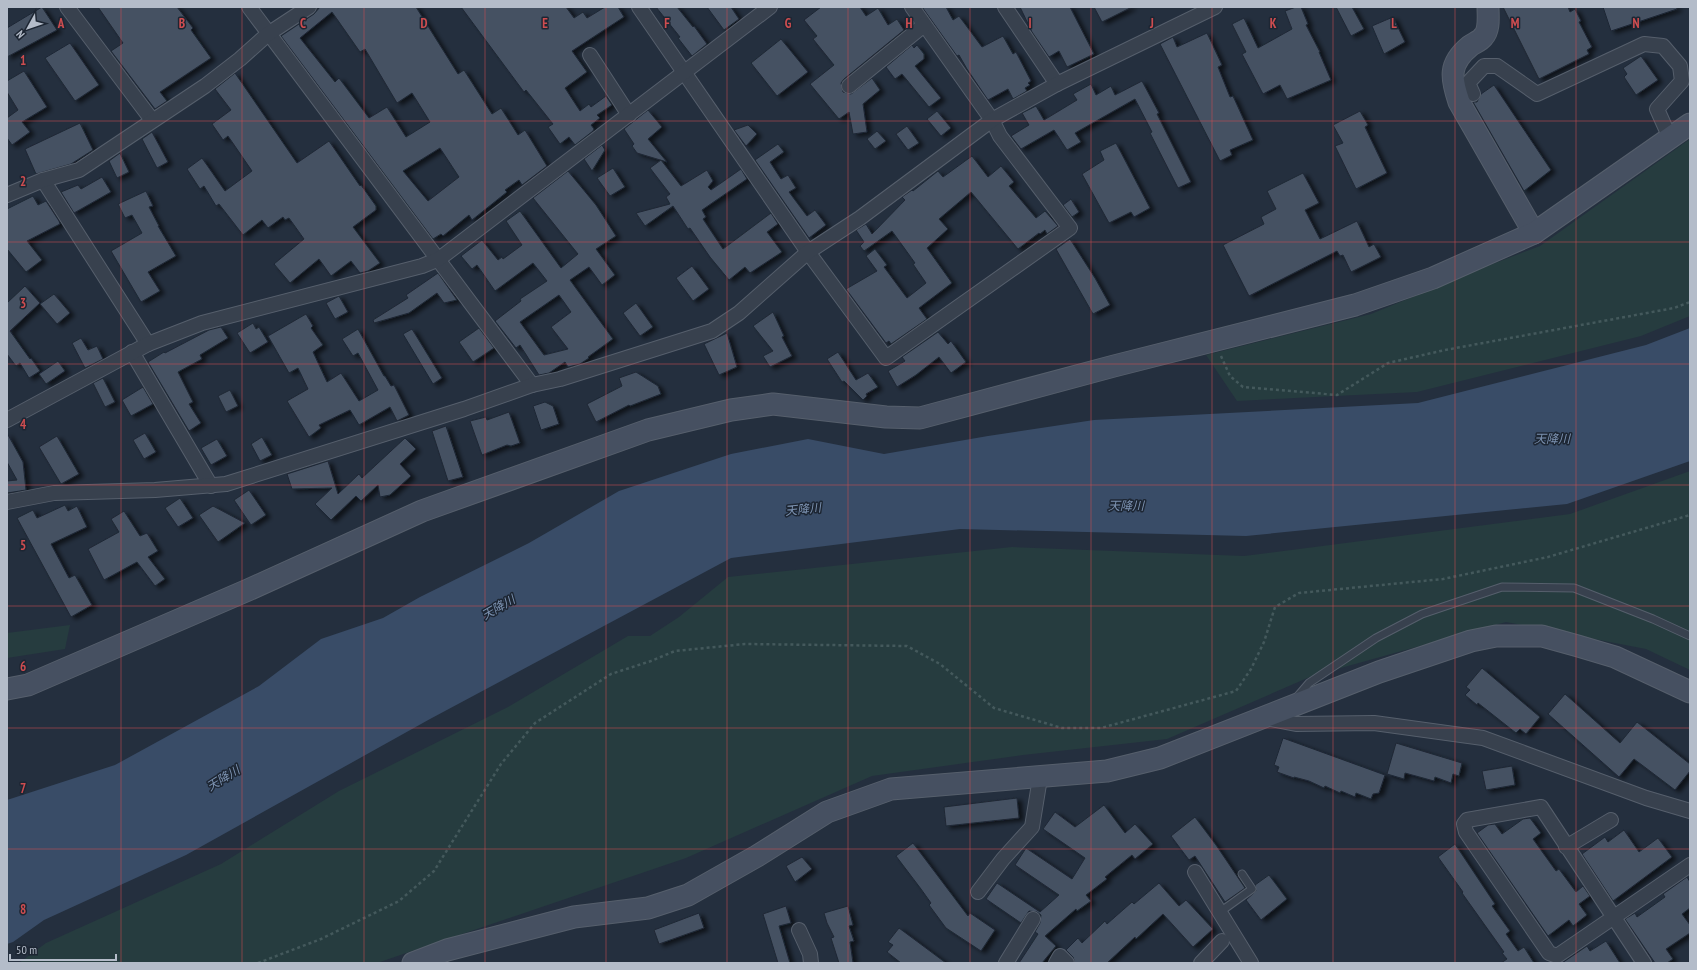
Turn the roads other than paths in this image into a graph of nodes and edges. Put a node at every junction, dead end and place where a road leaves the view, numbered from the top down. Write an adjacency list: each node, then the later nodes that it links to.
1 (66, 7): 18 (street)
2 (248, 7): 11 (street)
3 (308, 7): 11 (street)
4 (639, 7): 13 (street)
5 (770, 7): 13 (street)
6 (912, 7): 10 (street)
7 (1005, 7): 14 (street)
8 (1215, 7): 14 (street)
9 (1488, 7): 24 (street)
10 (924, 25): 15 (street); 19 (street)
11 (268, 34): 18 (street); 26 (street)
12 (590, 55): 17 (street)
13 (683, 73): 17 (street); 25 (street)
14 (1057, 84): 19 (street)
15 (849, 86)
16 (1473, 94): 21 (street)
17 (629, 115): 26 (street)
18 (152, 120): 22 (street)
19 (992, 120): 25 (street); 25 (street)
20 (1690, 124): 21 (street)
21 (1670, 138): 24 (street)
22 (43, 180): 23 (street); 27 (street)
23 (7, 196)
24 (1534, 233): 34 (street)
25 (808, 252): 29 (street)
26 (439, 259): 27 (street); 29 (street)
27 (148, 344): 28 (street)
28 (132, 352): 30 (street); 31 (street)
29 (532, 385): 31 (street)
30 (7, 420)
31 (211, 486): 32 (street)
32 (7, 502)
33 (1690, 636): 36 (lane)
34 (7, 689)
35 (1690, 692): 36 (street)
36 (1288, 708): 37 (street)
37 (1264, 718): 38 (street); 39 (street)
38 (1040, 778): 45 (street); 51 (street)
39 (1690, 811)
40 (1611, 820): 41 (street)
41 (1566, 847): 47 (street); 47 (street)
42 (1690, 865): 47 (street)
43 (1196, 872): 46 (street)
44 (1242, 874): 46 (lane)
45 (978, 892)
46 (1220, 912): 57 (street)
47 (1613, 918): 58 (street)
48 (1033, 919): 53 (street)
49 (799, 930): 52 (street)
50 (1222, 941): 56 (street)
51 (413, 963)
52 (811, 963)
53 (1006, 963)
54 (1056, 963): 55 (street)
55 (1066, 963)
56 (1201, 963)
57 (1251, 963)
58 (1644, 963)

